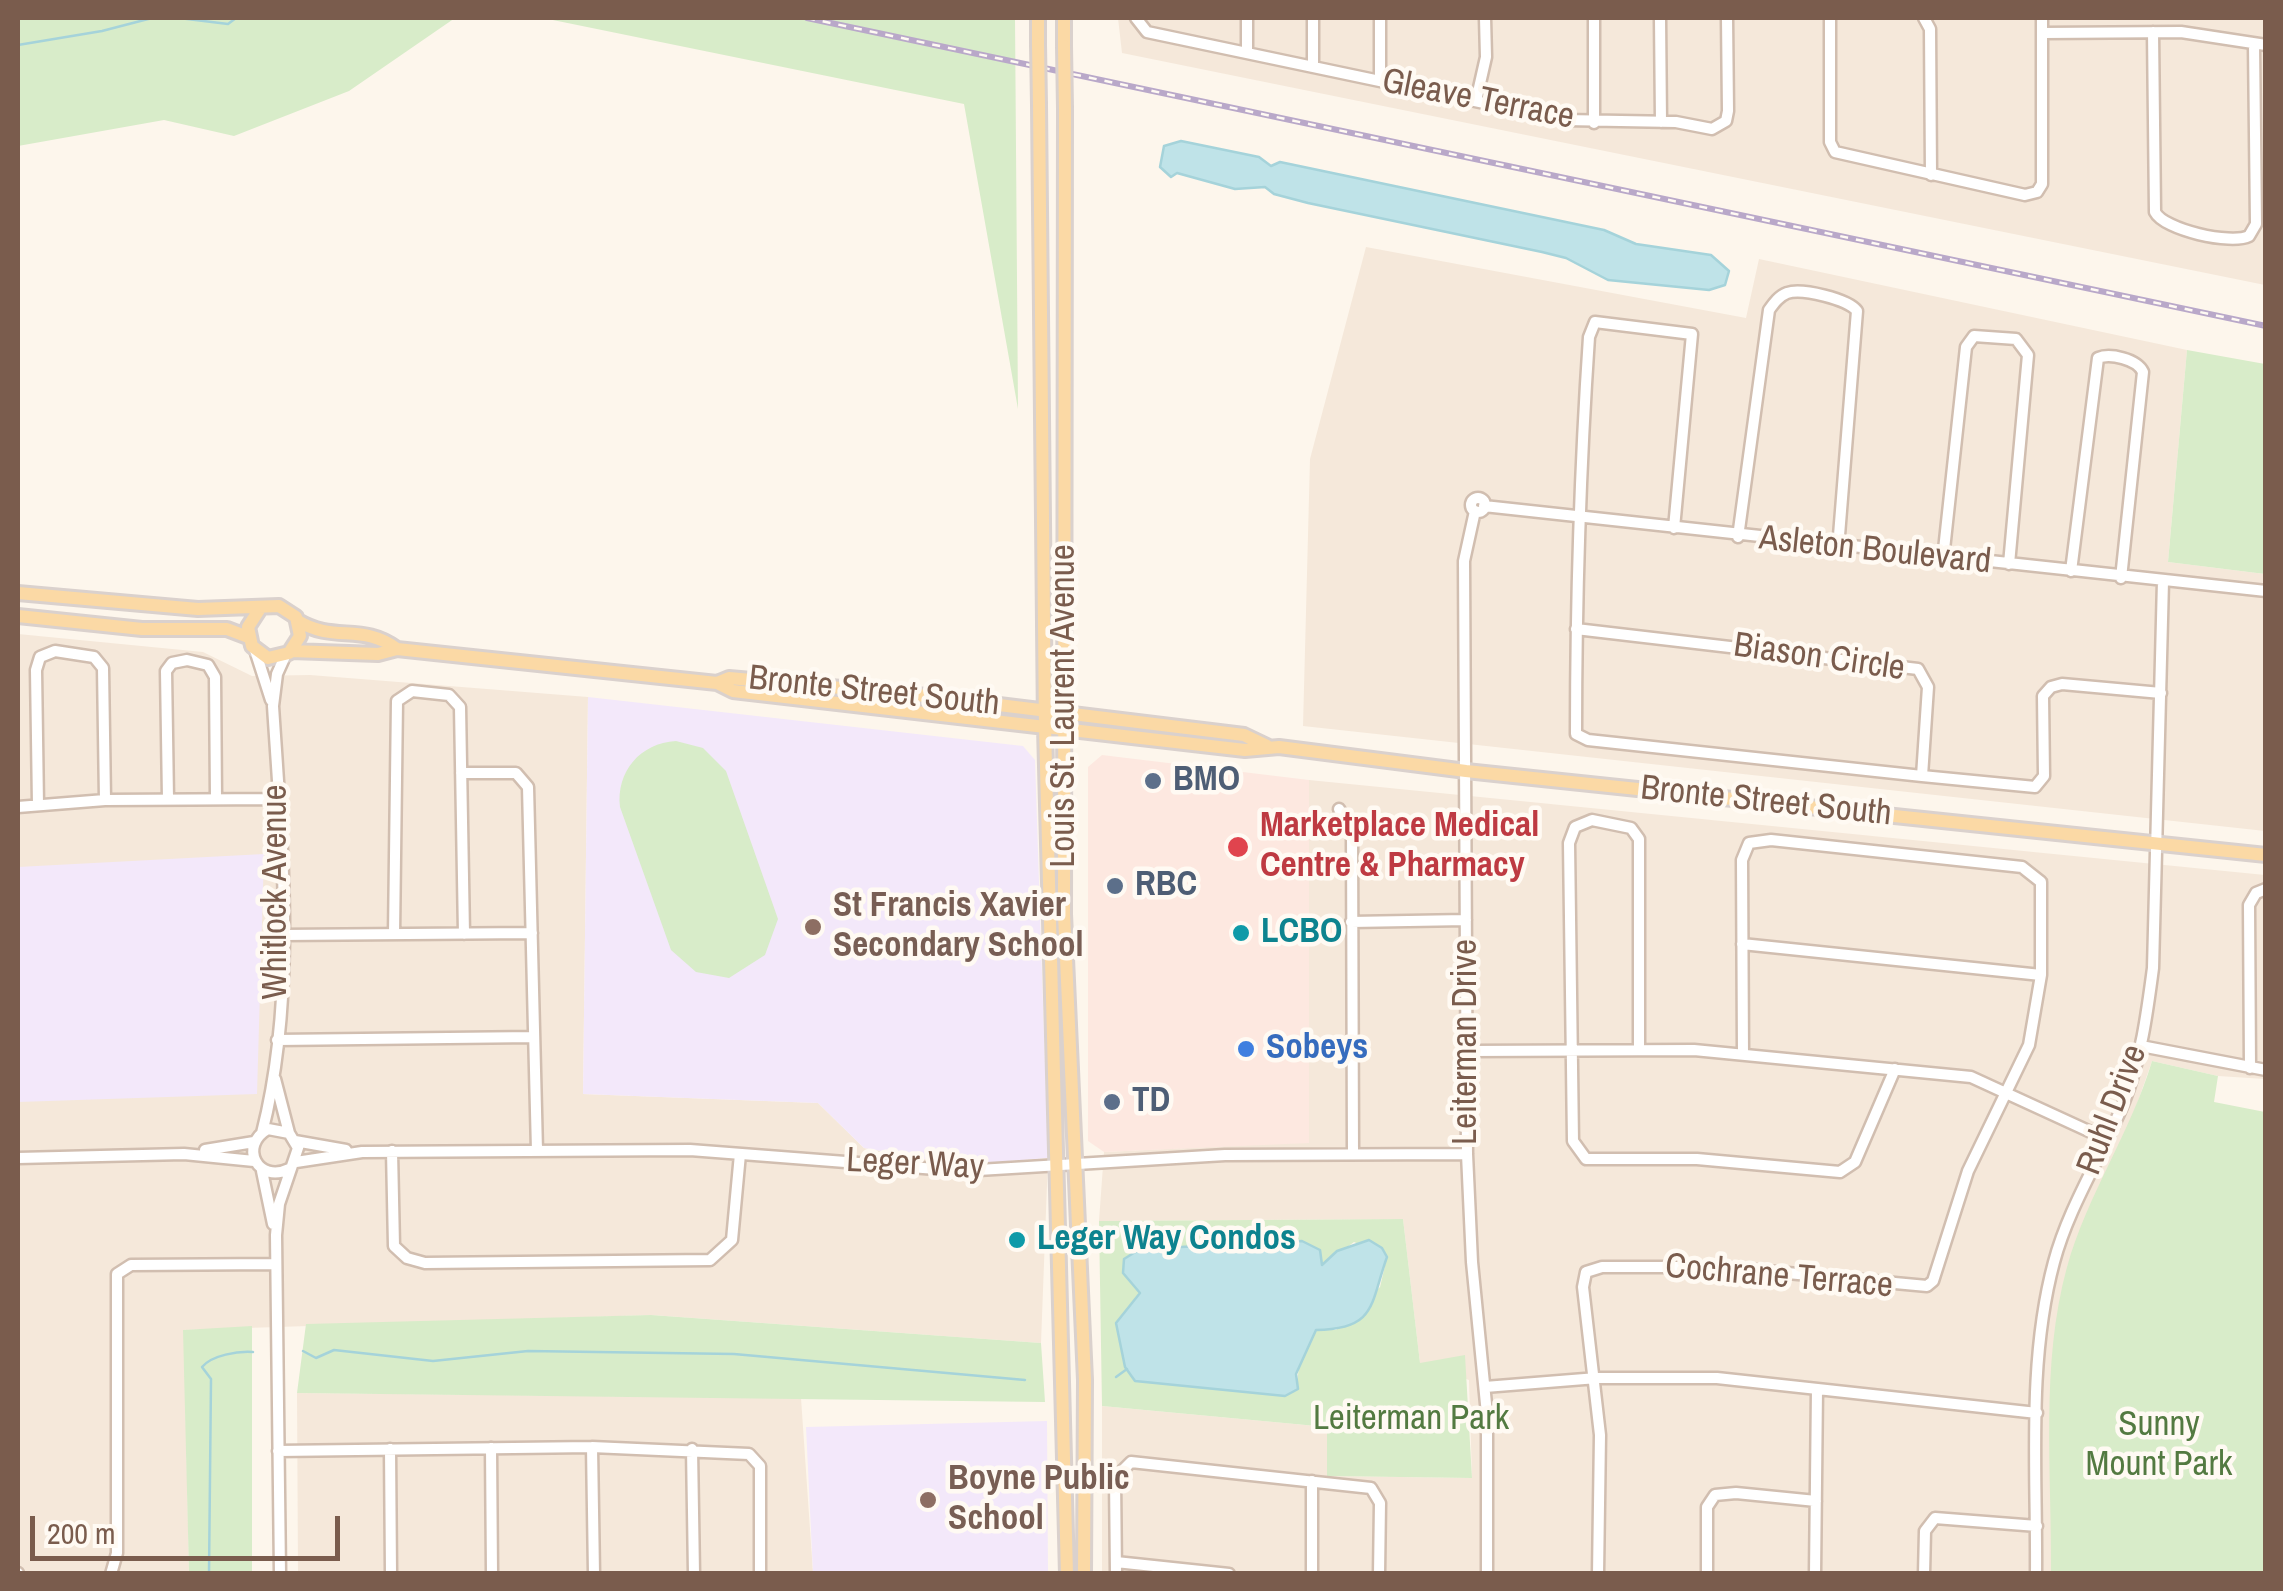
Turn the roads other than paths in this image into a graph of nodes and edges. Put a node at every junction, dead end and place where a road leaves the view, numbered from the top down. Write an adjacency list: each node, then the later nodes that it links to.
1 (1038, 18): 46 (main road, Louis St. Laurent Avenue, bridge)
2 (1064, 18): 47 (main road, Louis St. Laurent Avenue, bridge)
3 (1136, 18): 17 (street, Gleave Terrace)
4 (1247, 18): 17 (street)
5 (1313, 18): 18 (street)
6 (1380, 18): 19 (street)
7 (1485, 18): 20 (street)
8 (1594, 18): 22 (street)
9 (1660, 18): 21 (street)
10 (1727, 18): 21 (street, Gleave Terrace)
11 (1830, 18): 23 (street)
12 (1924, 18): 23 (street)
13 (2042, 18): 15 (street)
14 (2154, 32): 15 (street); 16 (street); 16 (street)
15 (2042, 33): 23 (street)
16 (2260, 45)
17 (1248, 53): 18 (street, Gleave Terrace)
18 (1313, 67): 19 (street, Gleave Terrace)
19 (1380, 81): 20 (street, Gleave Terrace)
20 (1476, 101): 22 (street, Gleave Terrace)
21 (1661, 122): 22 (street, Gleave Terrace)
22 (1594, 123)
23 (1930, 176)
24 (1479, 508): 25 (street, Asleton Boulevard); 51 (street, Leiterman Drive)
25 (1576, 517): 26 (street, Asleton Boulevard); 26 (street); 39 (street)
26 (1674, 528): 27 (street, Asleton Boulevard)
27 (1738, 537): 28 (street, Asleton Boulevard); 28 (street)
28 (1838, 548): 29 (street, Asleton Boulevard)
29 (1942, 558): 30 (street, Asleton Boulevard); 30 (street)
30 (2009, 564): 31 (street, Asleton Boulevard)
31 (2072, 571): 32 (street, Asleton Boulevard); 32 (street)
32 (2122, 578): 33 (street, Asleton Boulevard)
33 (2163, 581): 34 (street, Asleton Boulevard); 44 (street, Ruhl Drive)
34 (2266, 591)
35 (18, 592): 36 (main road)
36 (259, 610): 38 (main road); 40 (main road)
37 (18, 616): 40 (main road)
38 (298, 621): 41 (main road, Bronte Street South); 42 (main road)
39 (1576, 628): 53 (street, Biason Circle); 53 (street)
40 (251, 643): 42 (main road); 45 (street, Whitlock Avenue)
41 (397, 648): 42 (main road, Bronte Street South); 43 (main road, Bronte Street South)
42 (289, 653): 45 (street, Whitlock Avenue)
43 (717, 683): 46 (main road, Bronte Street South); 48 (main road, Bronte Street South)
44 (2161, 694): 53 (street); 61 (street, Ruhl Drive)
45 (273, 706): 56 (street, Whitlock Avenue)
46 (1045, 710): 47 (main road, Bronte Street South); 48 (main road, Louis St. Laurent Avenue)
47 (1066, 712): 49 (main road, Louis St. Laurent Avenue); 50 (main road, Bronte Street South)
48 (1045, 728): 49 (main road, Bronte Street South); 98 (main road, Louis St. Laurent Avenue)
49 (1066, 730): 50 (main road, Bronte Street South); 97 (main road, Louis St. Laurent Avenue)
50 (1267, 746): 51 (main road, Bronte Street South)
51 (1466, 771): 61 (main road, Bronte Street South); 64 (street, Leiterman Drive)
52 (461, 773): 66 (street); 67 (street); 68 (street)
53 (1922, 776)
54 (168, 799): 55 (street); 55 (street); 57 (street)
55 (216, 799): 56 (street)
56 (279, 799): 69 (street, Whitlock Avenue)
57 (105, 800): 58 (street); 58 (street)
58 (38, 805): 59 (street)
59 (18, 807)
60 (1339, 809): 65 (street)
61 (2156, 843): 62 (main road, Bronte Street South); 74 (street, Ruhl Drive)
62 (2266, 855)
63 (2266, 890): 80 (street)
64 (1466, 920): 65 (street); 77 (street, Leiterman Drive)
65 (1351, 922): 92 (street)
66 (532, 933): 68 (street); 72 (street)
67 (394, 934): 68 (street); 69 (street)
68 (464, 934)
69 (282, 935): 73 (street, Whitlock Avenue)
70 (1742, 944): 71 (street); 71 (street); 78 (street)
71 (2041, 975): 83 (street)
72 (534, 1037): 73 (street); 87 (street)
73 (277, 1040): 82 (street, Whitlock Avenue)
74 (2140, 1046): 80 (street); 86 (street, Ruhl Drive)
75 (1573, 1050): 76 (street); 76 (street); 77 (street); 79 (street)
76 (1639, 1050): 78 (street)
77 (1469, 1052): 93 (street, Leiterman Drive)
78 (1744, 1054): 79 (street)
79 (1895, 1068): 83 (street)
80 (2250, 1068): 81 (street)
81 (2266, 1070)
82 (275, 1078): 84 (street, Whitlock Avenue); 85 (street, Whitlock Avenue)
83 (2010, 1093): 86 (street); 101 (street, Cochrane Terrace)
84 (258, 1137): 85 (street); 90 (street); 95 (street)
85 (292, 1137): 89 (street, Leger Way); 96 (street)
86 (2106, 1140): 104 (street, Ruhl Drive)
87 (537, 1150): 88 (street, Leger Way); 91 (street, Leger Way)
88 (392, 1151): 89 (street, Leger Way); 91 (street)
89 (362, 1152): 96 (street, Leger Way)
90 (184, 1154): 94 (street); 95 (street)
91 (740, 1154): 98 (street, Leger Way)
92 (1353, 1154): 93 (street, Leger Way); 97 (street, Leger Way)
93 (1468, 1154): 102 (street, Leiterman Drive)
94 (18, 1158)
95 (258, 1166): 96 (street); 99 (street)
96 (292, 1166): 99 (street)
97 (1073, 1166): 98 (street, Leger Way); 122 (main road, Louis St. Laurent Avenue)
98 (1056, 1167): 121 (main road, Louis St. Laurent Avenue)
99 (276, 1234): 100 (street)
100 (276, 1264): 109 (street); 114 (street)
101 (1596, 1378): 102 (street); 103 (street); 127 (street)
102 (1485, 1387): 126 (street, Leiterman Drive)
103 (1817, 1389): 104 (street); 111 (street)
104 (2037, 1413): 112 (street, Ruhl Drive)
105 (592, 1447): 106 (street); 107 (street); 118 (street)
106 (491, 1448): 108 (street); 117 (street)
107 (692, 1448): 119 (street); 120 (street)
108 (390, 1449): 109 (street); 116 (street)
109 (278, 1451): 115 (street)
110 (1312, 1481): 113 (street); 124 (street); 125 (street)
111 (1816, 1501): 128 (street); 129 (street)
112 (2037, 1526): 130 (street); 131 (street, Ruhl Drive)
113 (1116, 1568): 123 (street)
114 (111, 1574)
115 (280, 1574)
116 (391, 1574)
117 (492, 1574)
118 (594, 1574)
119 (694, 1574)
120 (760, 1574)
121 (1067, 1574)
122 (1084, 1574)
123 (1229, 1574)
124 (1312, 1574)
125 (1379, 1574)
126 (1488, 1574)
127 (1598, 1574)
128 (1707, 1574)
129 (1815, 1574)
130 (1924, 1574)
131 (2036, 1574)

